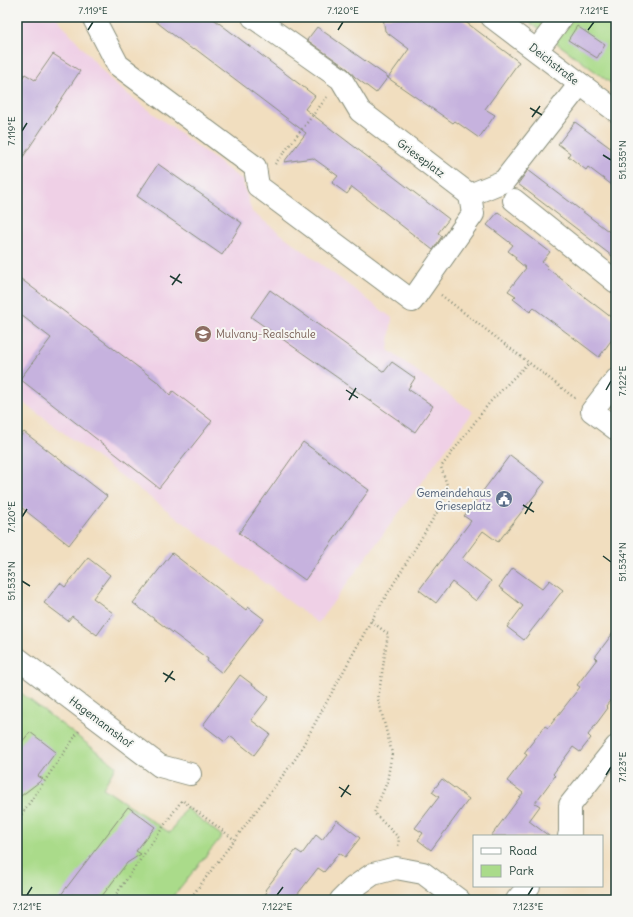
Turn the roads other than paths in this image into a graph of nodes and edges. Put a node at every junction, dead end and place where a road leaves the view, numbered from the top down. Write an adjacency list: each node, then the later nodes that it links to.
1 (93, 17): 8 (street)
2 (253, 17): 8 (street, Grieseplatz)
3 (492, 17): 5 (street, Deichstraße)
4 (562, 17): 5 (street)
5 (537, 50): 6 (street, Deichstraße)
6 (580, 84): 7 (street, Deichstraße); 8 (street)
7 (616, 111)
8 (470, 195)
9 (514, 200): 10 (street)
10 (616, 282)
11 (616, 380): 12 (street)
12 (616, 429)
13 (17, 658): 15 (street, Hagemannshof)
14 (616, 747): 16 (street)
15 (190, 774)
16 (570, 835)
17 (528, 887): 20 (street)
18 (341, 900): 19 (street)
19 (459, 900)
20 (517, 900)

